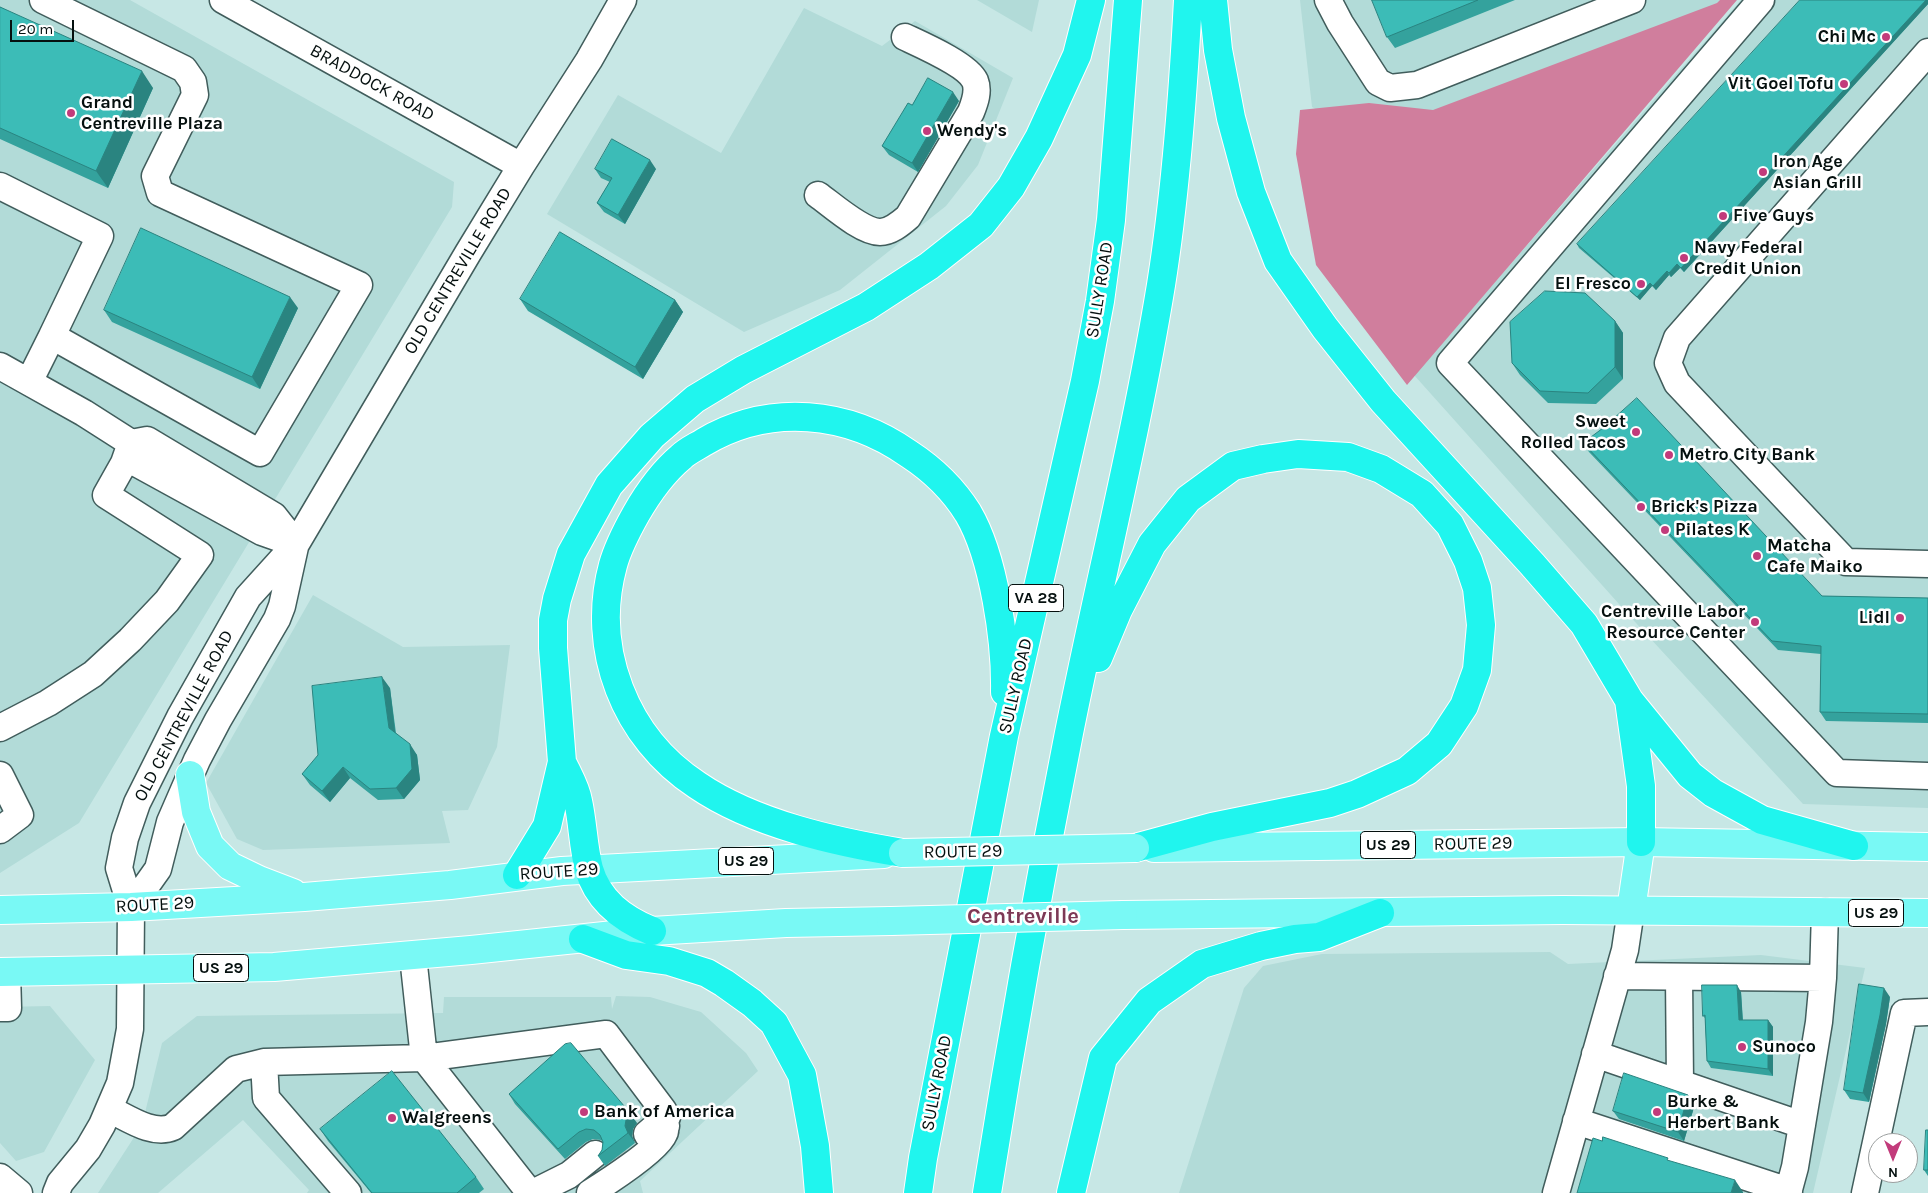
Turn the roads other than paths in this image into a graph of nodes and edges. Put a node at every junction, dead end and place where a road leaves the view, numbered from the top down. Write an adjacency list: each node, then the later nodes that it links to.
1 (43, 0): 16 (street)
2 (223, 0): 13 (street, BRADDOCK ROAD)
3 (623, 0): 13 (street, OLD CENTREVILLE ROAD)
4 (1091, 0): 26 (highway)
5 (1128, 0): 24 (highway, SULLY ROAD / VA 28)
6 (1188, 0): 25 (highway)
7 (1213, 0): 22 (highway)
8 (1328, 0): 9 (street)
9 (1632, 0)
10 (1761, 0): 29 (street)
11 (905, 37): 15 (street)
12 (1928, 52): 21 (street)
13 (521, 166): 20 (street, OLD CENTREVILLE ROAD)
14 (0, 186): 16 (street)
15 (818, 194)
16 (52, 336): 18 (street)
17 (0, 366): 18 (street)
18 (29, 382): 19 (street)
19 (131, 443): 20 (street); 23 (street)
20 (296, 544): 28 (street, OLD CENTREVILLE ROAD); 39 (street, OLD CENTREVILLE ROAD)
21 (1928, 564)
22 (1629, 700): 31 (highway); 32 (highway)
23 (0, 728)
24 (1004, 736): 35 (highway); 75 (highway, SULLY ROAD / VA 28)
25 (1068, 737): 34 (highway); 76 (highway)
26 (562, 762): 36 (highway); 37 (highway)
27 (0, 775): 30 (street)
28 (190, 775): 38 (main road); 39 (street, OLD CENTREVILLE ROAD)
29 (1928, 776)
30 (0, 830)
31 (1641, 842): 32 (main road, ROUTE 29 / US 29); 34 (main road, ROUTE 29 / US 29); 41 (main road)
32 (1854, 846): 33 (main road, ROUTE 29 / US 29)
33 (1928, 847)
34 (1135, 848): 35 (main road, ROUTE 29 / US 29, bridge)
35 (903, 854): 36 (main road, ROUTE 29 / US 29)
36 (589, 870): 37 (main road, ROUTE 29 / US 29); 45 (highway)
37 (517, 875): 38 (main road, ROUTE 29 / US 29)
38 (304, 897): 39 (main road, ROUTE 29 / US 29)
39 (131, 907): 40 (main road, ROUTE 29 / US 29); 48 (street, OLD CENTREVILLE ROAD)
40 (0, 910)
41 (1631, 910): 42 (main road, US 29); 43 (main road, US 29); 50 (street)
42 (1825, 912): 44 (main road, US 29); 52 (street)
43 (1380, 913): 45 (main road, US 29, bridge); 77 (highway)
44 (1928, 913)
45 (652, 931): 46 (main road, US 29)
46 (583, 939): 47 (main road, US 29); 74 (highway)
47 (413, 956): 48 (main road, US 29); 56 (street)
48 (131, 970): 49 (main road, US 29); 59 (street)
49 (3, 972): 53 (street)
50 (1617, 976): 51 (street); 55 (street)
51 (1679, 977): 52 (street); 58 (street)
52 (1823, 978): 62 (street)
53 (0, 1008)
54 (1928, 1012): 79 (street)
55 (1595, 1054): 58 (street); 61 (street)
56 (424, 1058): 57 (street); 60 (street); 70 (street)
57 (264, 1062): 59 (street); 69 (street)
58 (1680, 1083): 62 (street)
59 (109, 1109): 68 (street)
60 (665, 1113): 63 (street); 73 (street)
61 (1576, 1121): 66 (street); 78 (street)
62 (1802, 1124): 66 (street)
63 (641, 1128)
64 (600, 1160): 70 (street); 71 (street); 72 (street)
65 (0, 1177): 67 (street)
66 (1789, 1192)
67 (19, 1193)
68 (56, 1193)
69 (348, 1193)
70 (532, 1193)
71 (538, 1193)
72 (563, 1193)
73 (590, 1193)
74 (819, 1193)
75 (918, 1193)
76 (987, 1193)
77 (1071, 1193)
78 (1556, 1193)
79 (1865, 1193)

